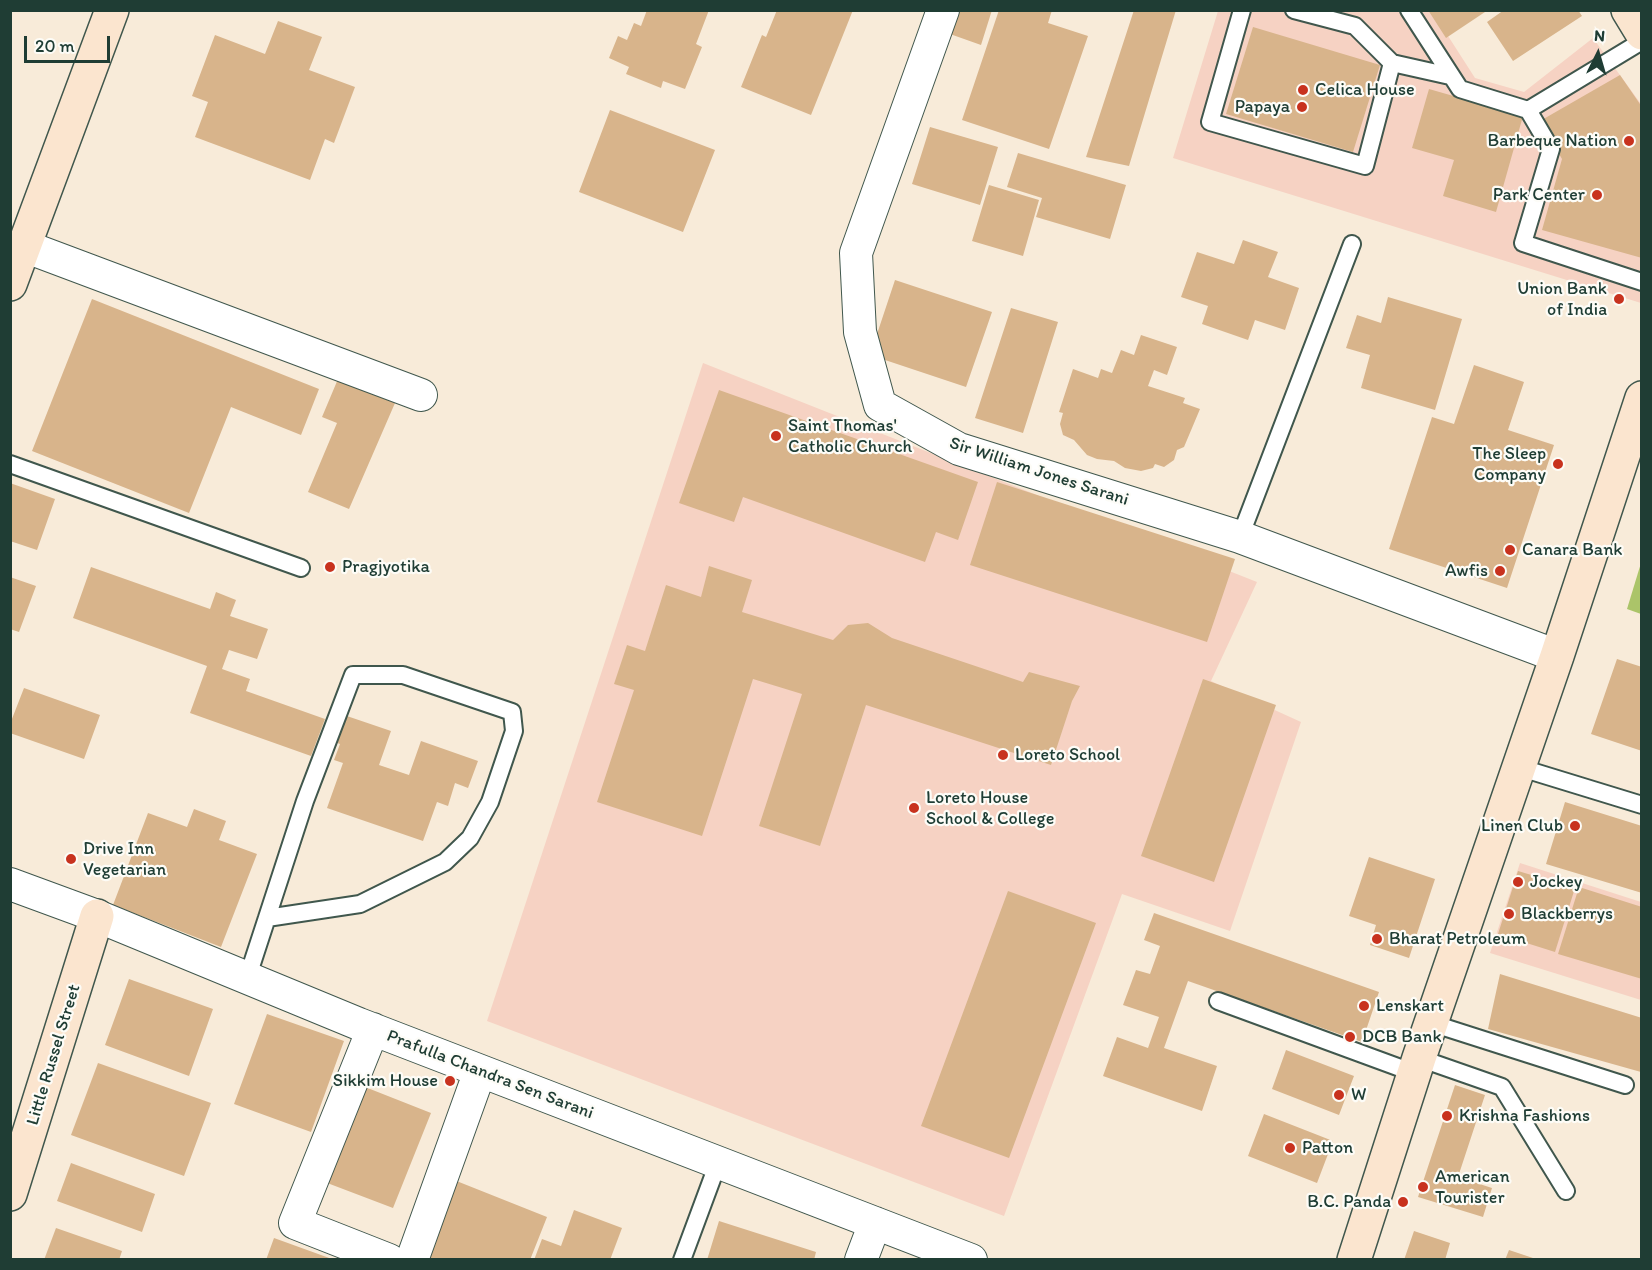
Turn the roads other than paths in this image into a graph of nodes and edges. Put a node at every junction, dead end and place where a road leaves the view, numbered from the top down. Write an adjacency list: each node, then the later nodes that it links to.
1 (112, 10): 14 (main road)
2 (943, 10): 20 (street, Sir William Jones Sarani)
3 (1242, 10): 10 (lane)
4 (1294, 10): 7 (lane)
5 (1409, 10): 11 (lane)
6 (1628, 10): 8 (main road)
7 (1356, 18): 10 (lane)
8 (1641, 33)
9 (1641, 41): 12 (lane)
10 (1392, 63): 11 (lane)
11 (1450, 76): 12 (lane)
12 (1528, 110): 15 (lane)
13 (1352, 244): 20 (lane)
14 (24, 246): 16 (main road); 17 (street)
15 (1641, 282)
16 (10, 284)
17 (421, 395)
18 (1641, 398): 22 (main road)
19 (10, 464): 21 (lane)
20 (1239, 537): 22 (street, Sir William Jones Sarani)
21 (301, 568)
22 (1557, 657): 23 (main road)
23 (1518, 767): 24 (lane); 30 (main road)
24 (1641, 805)
25 (10, 884): 26 (street, Prafulla Chandra Sen Sarani)
26 (97, 916): 28 (street, Prafulla Chandra Sen Sarani); 37 (main road, Little Russel Street)
27 (267, 918): 27 (lane); 28 (lane)
28 (247, 979): 31 (street, Prafulla Chandra Sen Sarani)
29 (1218, 1001): 32 (lane)
30 (1431, 1023): 32 (main road); 34 (lane)
31 (373, 1029): 33 (street, Prafulla Chandra Sen Sarani); 39 (street)
32 (1417, 1066): 36 (lane); 44 (main road)
33 (480, 1071): 35 (street, Prafulla Chandra Sen Sarani); 40 (street)
34 (1625, 1085)
35 (718, 1163): 38 (street, Prafulla Chandra Sen Sarani); 41 (lane)
36 (1566, 1191)
37 (10, 1194)
38 (875, 1223): 42 (street); 43 (street, Prafulla Chandra Sen Sarani)
39 (389, 1260)
40 (412, 1260)
41 (682, 1260)
42 (861, 1260)
43 (971, 1260)
44 (1354, 1260)

